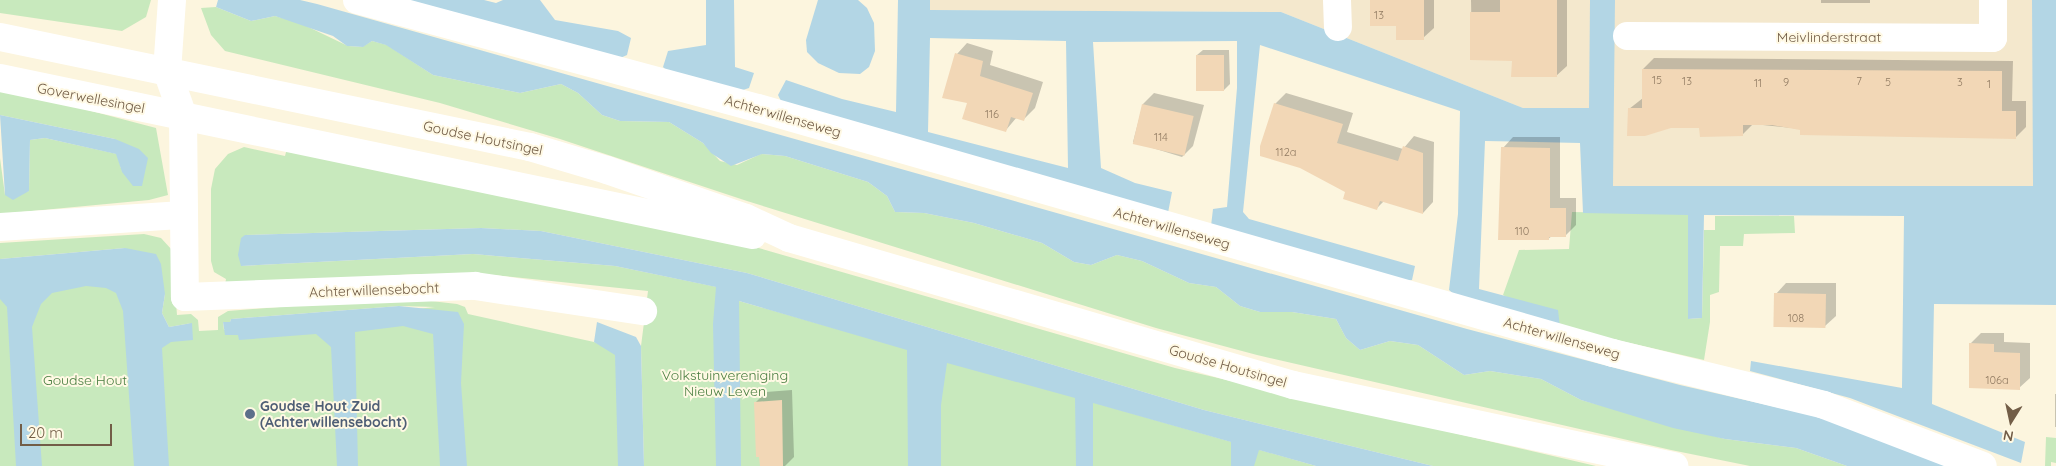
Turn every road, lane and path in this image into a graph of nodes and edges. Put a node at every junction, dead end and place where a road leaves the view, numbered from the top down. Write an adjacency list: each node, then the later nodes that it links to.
1 (172, 0): 6 (street)
2 (357, 0): 14 (street, Achterwillenseweg)
3 (1993, 0): 4 (street, Meivlinderstraat)
4 (1627, 36)
5 (0, 37): 6 (street)
6 (167, 72): 8 (street, Achterwillensebocht); 11 (street, Goudse Houtsingel)
7 (0, 78): 8 (street, Goverwellesingel)
8 (183, 116): 9 (street, Achterwillensebocht); 11 (street, Goudse Houtsingel)
9 (183, 215): 10 (street); 12 (street, Achterwillensebocht)
10 (0, 227)
11 (789, 238): 13 (street, Goudse Houtsingel)
12 (642, 312)
13 (1674, 466)
14 (1983, 466)

